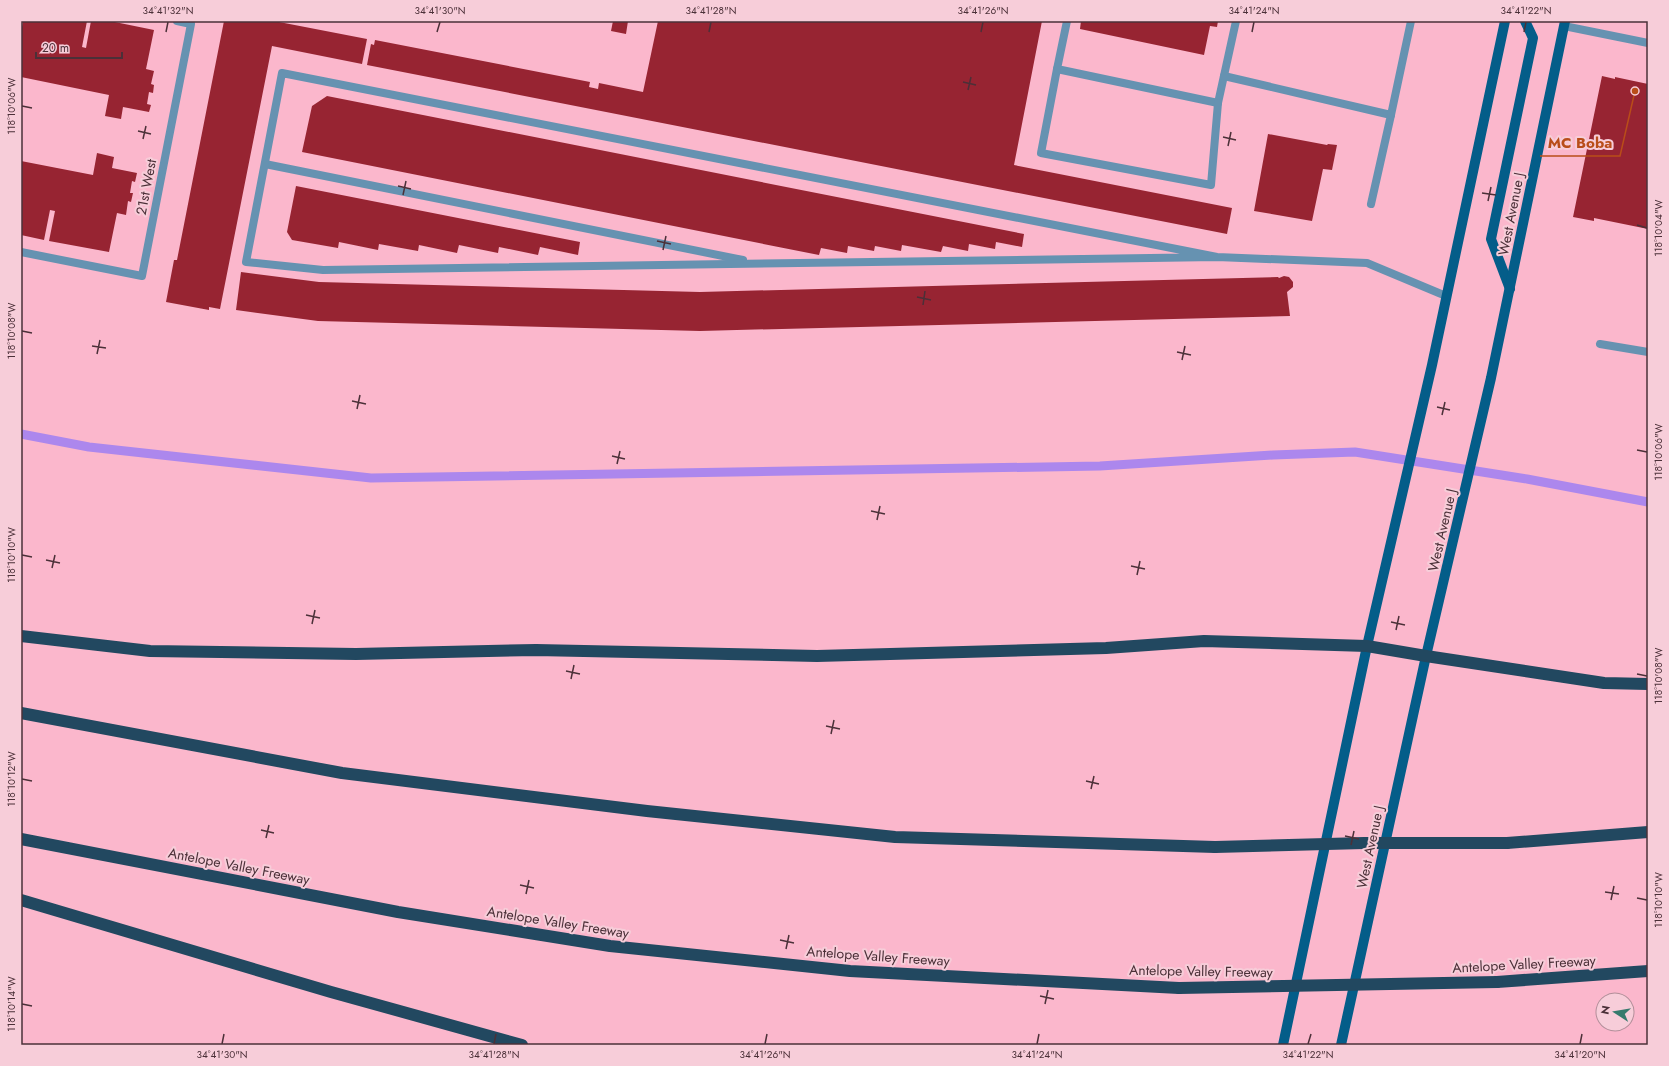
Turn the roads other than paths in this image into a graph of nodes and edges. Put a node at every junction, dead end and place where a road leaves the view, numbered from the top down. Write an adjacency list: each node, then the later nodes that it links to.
1 (176, 21): 15 (street, 21st West)
2 (1066, 21): 9 (street)
3 (1236, 21): 10 (street)
4 (1411, 21): 12 (street)
5 (1505, 21): 19 (main road)
6 (1525, 21): 18 (main road)
7 (1564, 23): 8 (street); 18 (main road, West Avenue J)
8 (1648, 43)
9 (1057, 69): 11 (street); 11 (street)
10 (1224, 76): 11 (street); 12 (street)
11 (1218, 103)
12 (1391, 115): 14 (street)
13 (265, 164): 16 (street); 17 (street); 17 (street)
14 (1371, 204)
15 (21, 252)
16 (1217, 257): 17 (street); 19 (street)
17 (760, 264)
18 (1510, 289): 24 (main road, West Avenue J)
19 (1446, 296): 23 (main road)
20 (1600, 344): 21 (street)
21 (1648, 352)
22 (21, 636): 23 (highway)
23 (1367, 646): 24 (highway); 32 (main road)
24 (1426, 656): 25 (highway); 33 (main road, West Avenue J)
25 (1648, 684)
26 (21, 712): 27 (highway, bridge)
27 (1648, 832)
28 (21, 839): 30 (highway, Antelope Valley Freeway, bridge)
29 (21, 900): 31 (highway)
30 (1648, 971)
31 (522, 1045)
32 (1283, 1045)
33 (1341, 1045)

